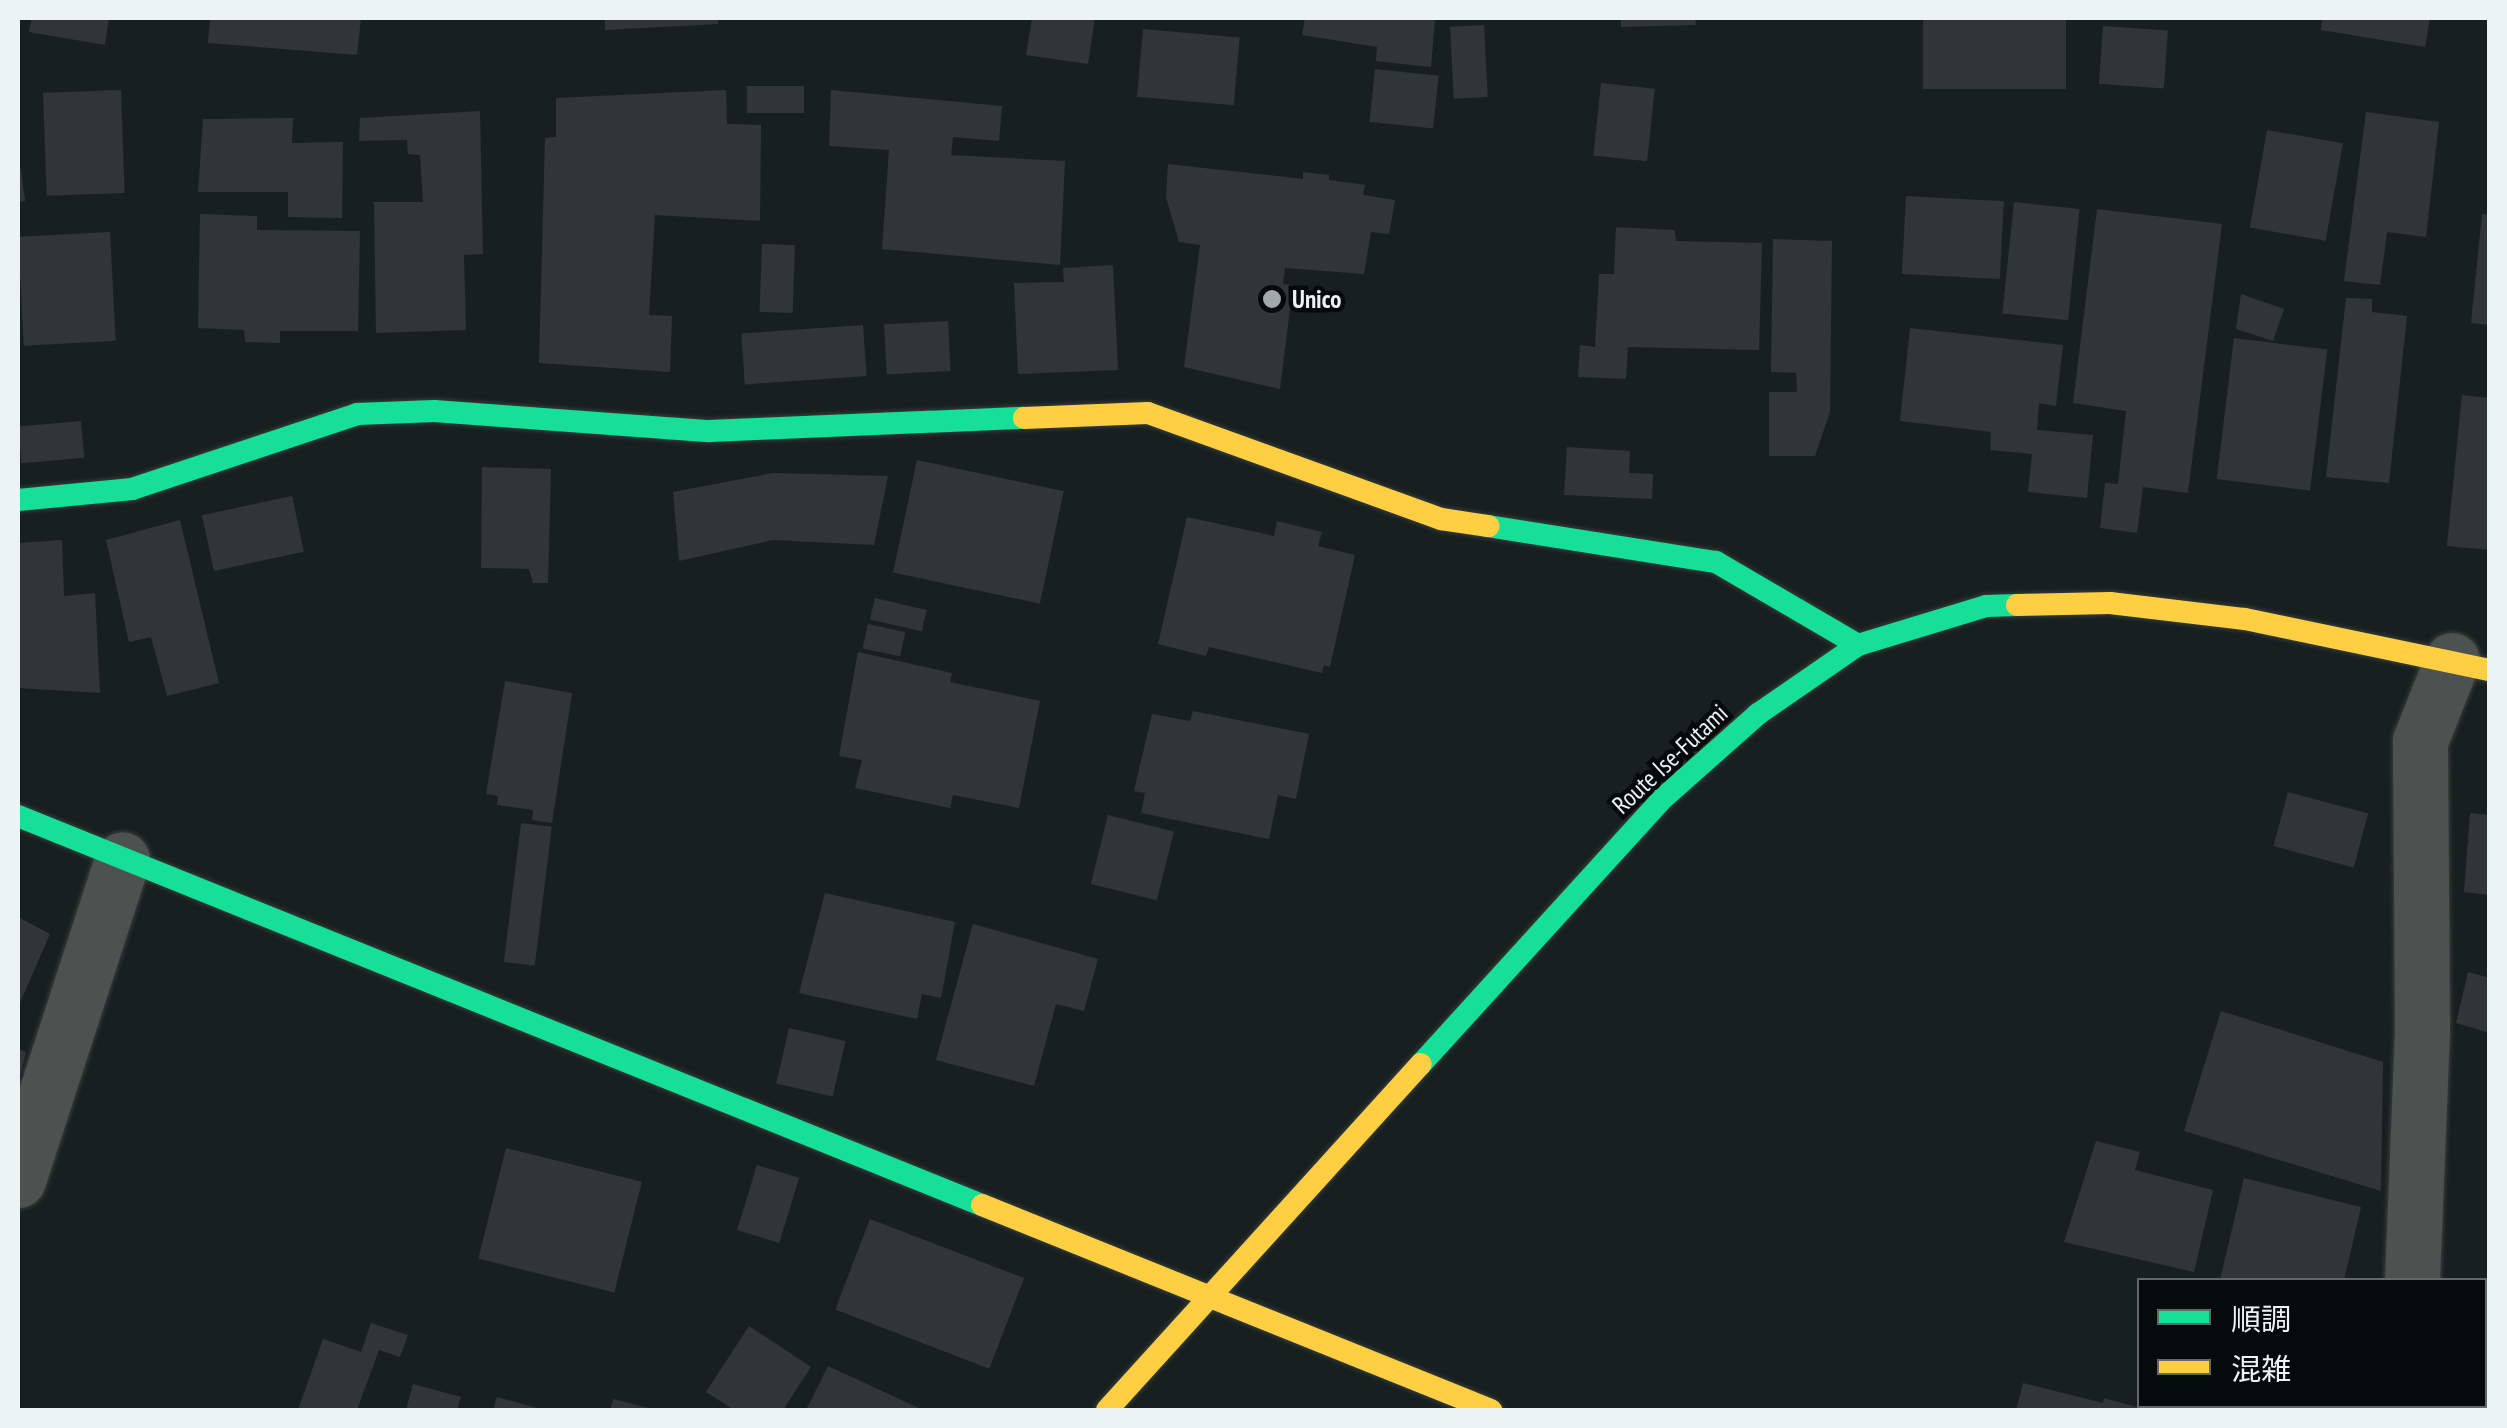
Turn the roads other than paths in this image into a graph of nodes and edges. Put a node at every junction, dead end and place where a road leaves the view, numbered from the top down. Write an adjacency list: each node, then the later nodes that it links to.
1 (18, 500): 2 (street)
2 (1858, 645): 3 (street, Route Ise-Futami); 8 (street, Route Ise-Futami)
3 (2471, 665): 7 (street)
4 (18, 816): 5 (street)
5 (122, 860): 6 (street); 8 (street)
6 (18, 1180)
7 (2412, 1278)
8 (1206, 1296): 9 (street, Route Ise-Futami); 10 (street)
9 (1106, 1410)
10 (1491, 1410)

